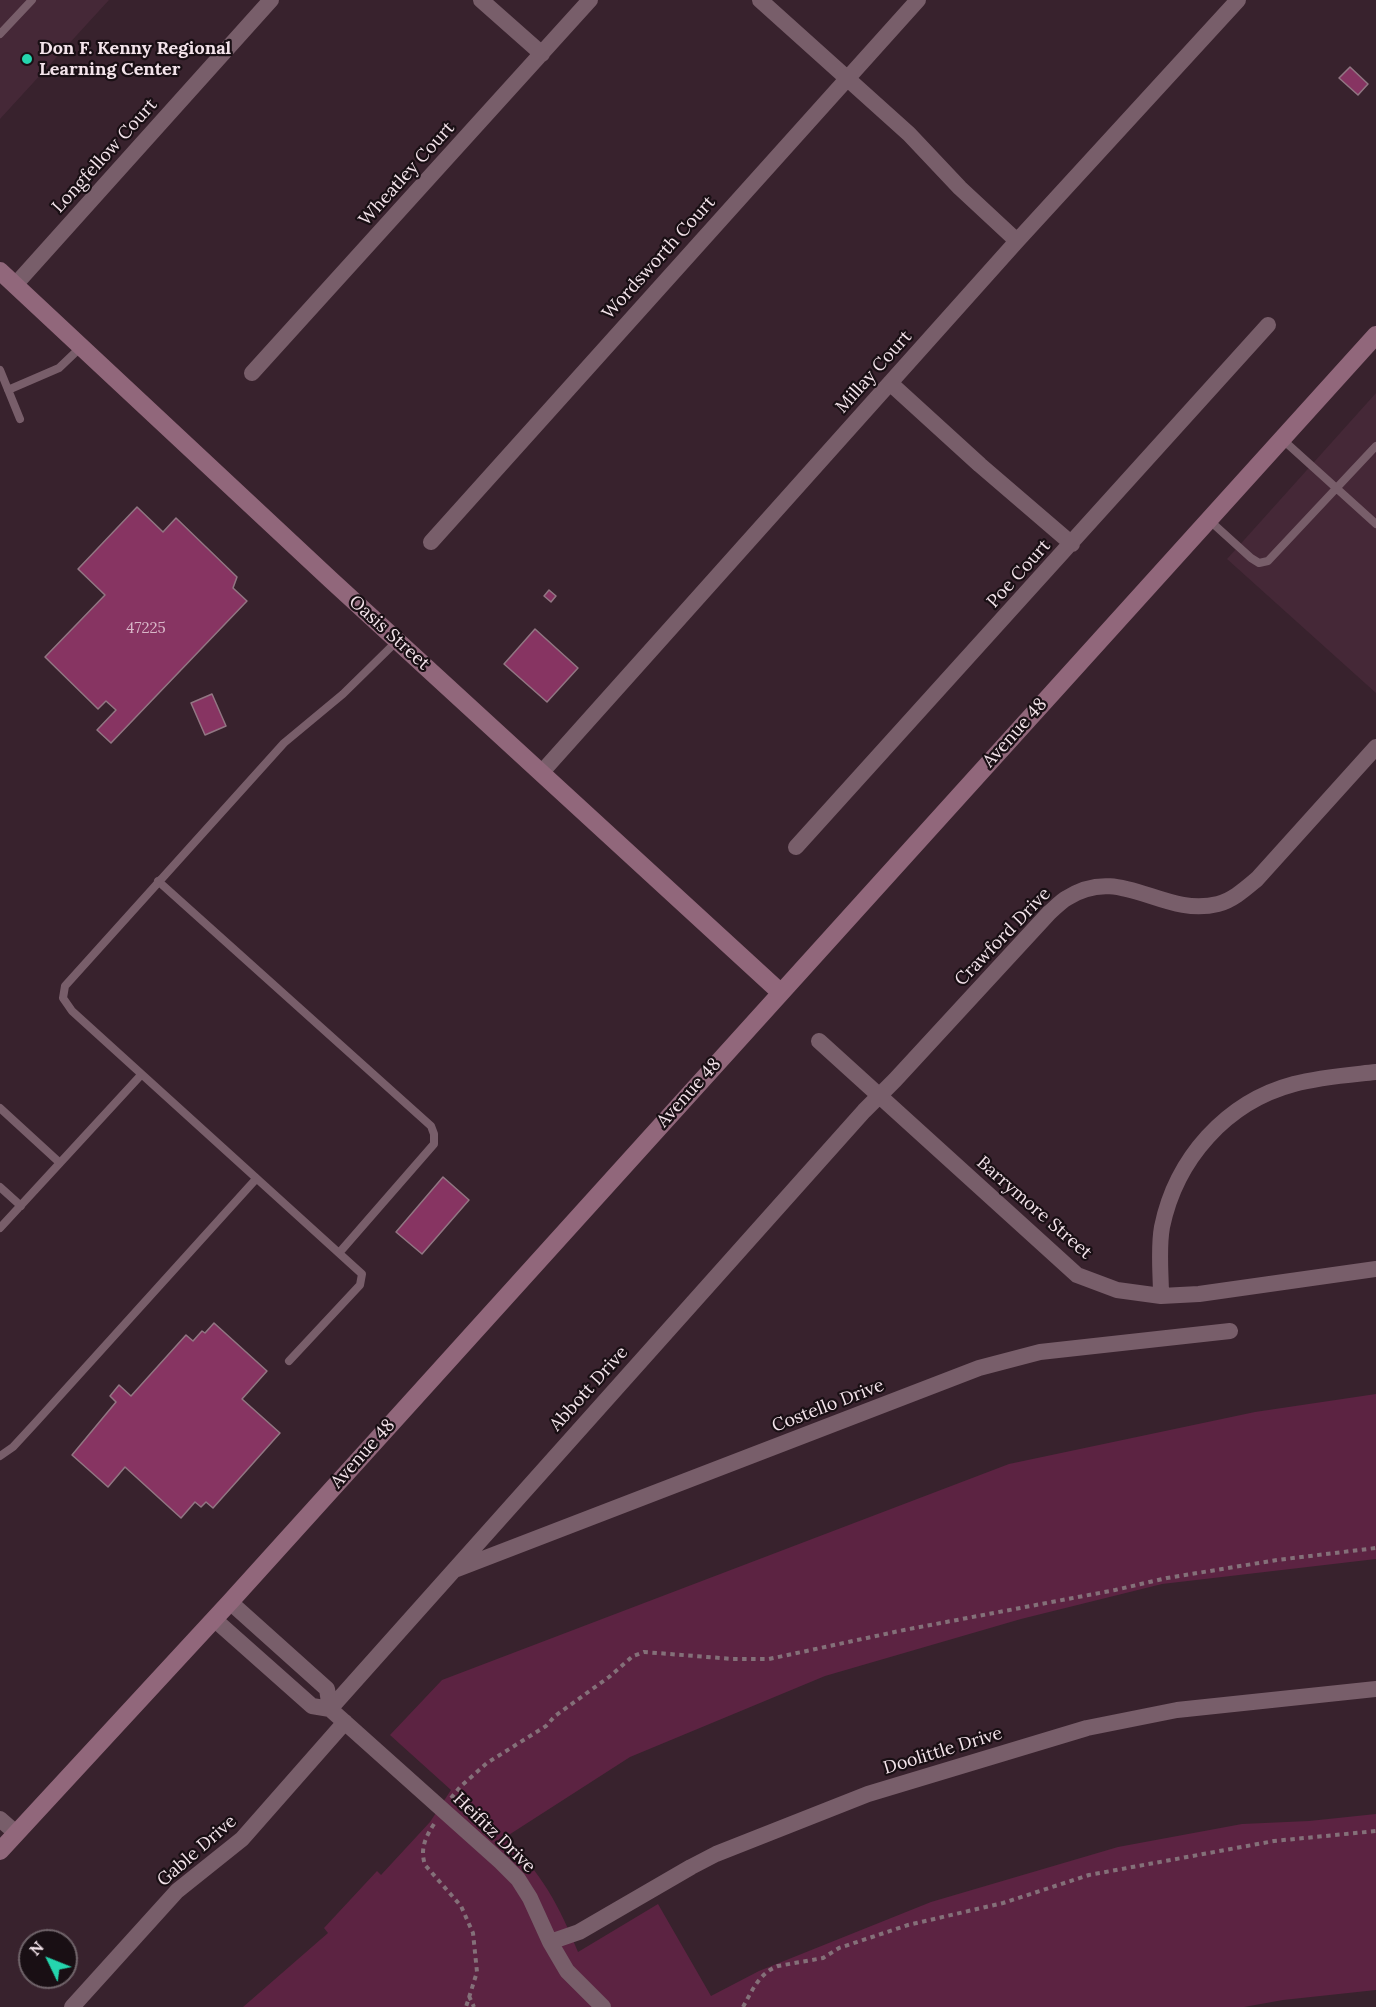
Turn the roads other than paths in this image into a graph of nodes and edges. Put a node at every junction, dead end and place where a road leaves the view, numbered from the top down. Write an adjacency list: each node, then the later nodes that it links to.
1 (32, 0): 8 (lane)
2 (271, 0): 13 (street, Longfellow Court)
3 (482, 0): 9 (street)
4 (590, 0): 9 (street, Wheatley Court)
5 (760, 0): 10 (street)
6 (918, 0): 10 (street, Wordsworth Court)
7 (1238, 0): 11 (street, Millay Court)
8 (0, 34)
9 (542, 54): 18 (street, Wheatley Court)
10 (848, 77): 11 (street); 27 (street, Wordsworth Court)
11 (1017, 241): 19 (street, Millay Court)
12 (0, 271): 13 (main road, Oasis Street)
13 (15, 285): 16 (main road, Oasis Street)
14 (1268, 325): 28 (street, Poe Court)
15 (1376, 335): 22 (main road, Avenue 48)
16 (81, 347): 20 (lane); 29 (main road, Oasis Street)
17 (0, 370): 20 (lane)
18 (252, 373)
19 (890, 383): 28 (street); 31 (street, Millay Court)
20 (8, 390): 21 (lane)
21 (20, 419)
22 (1282, 439): 24 (lane); 25 (main road, Avenue 48)
23 (1376, 446): 24 (lane)
24 (1337, 489): 25 (lane); 26 (lane)
25 (1208, 520): 34 (main road, Avenue 48)
26 (1376, 524)
27 (431, 542)
28 (1072, 544): 32 (street, Poe Court)
29 (397, 640): 31 (main road, Oasis Street); 33 (lane)
30 (1376, 747): 38 (street, Crawford Drive)
31 (542, 772): 34 (main road, Oasis Street)
32 (796, 847)
33 (158, 881): 37 (lane); 45 (lane)
34 (780, 993): 52 (main road, Avenue 48)
35 (819, 1041): 38 (street, Barrymore Street)
36 (1376, 1072): 47 (street)
37 (141, 1075): 40 (lane); 41 (lane)
38 (879, 1096): 47 (street, Barrymore Street); 51 (street, Abbott Drive)
39 (0, 1108): 40 (lane)
40 (60, 1163): 43 (lane)
41 (256, 1179): 45 (lane); 50 (lane)
42 (0, 1187): 43 (lane)
43 (21, 1206): 44 (lane)
44 (0, 1228)
45 (339, 1253): 49 (lane)
46 (1376, 1269): 47 (street, Barrymore Street)
47 (1161, 1296)
48 (1230, 1331): 51 (street, Costello Drive)
49 (289, 1361)
50 (0, 1456)
51 (454, 1571): 57 (street, Abbott Drive)
52 (230, 1602): 53 (main road, Avenue 48); 54 (street, Heifitz Drive)
53 (214, 1619): 55 (street, Heifitz Drive); 60 (main road, Avenue 48)
54 (289, 1655): 55 (lane); 57 (street, Heifitz Drive)
55 (274, 1672): 57 (street, Heifitz Drive)
56 (1376, 1689): 62 (street, Doolittle Drive)
57 (330, 1709): 58 (street, Heifitz Drive)
58 (345, 1722): 62 (street, Heifitz Drive); 63 (street, Gable Drive)
59 (0, 1819): 60 (street)
60 (16, 1833): 61 (main road, Avenue 48)
61 (0, 1851)
62 (550, 1942): 64 (street, Heifitz Drive)
63 (72, 2007)
64 (603, 2007)

